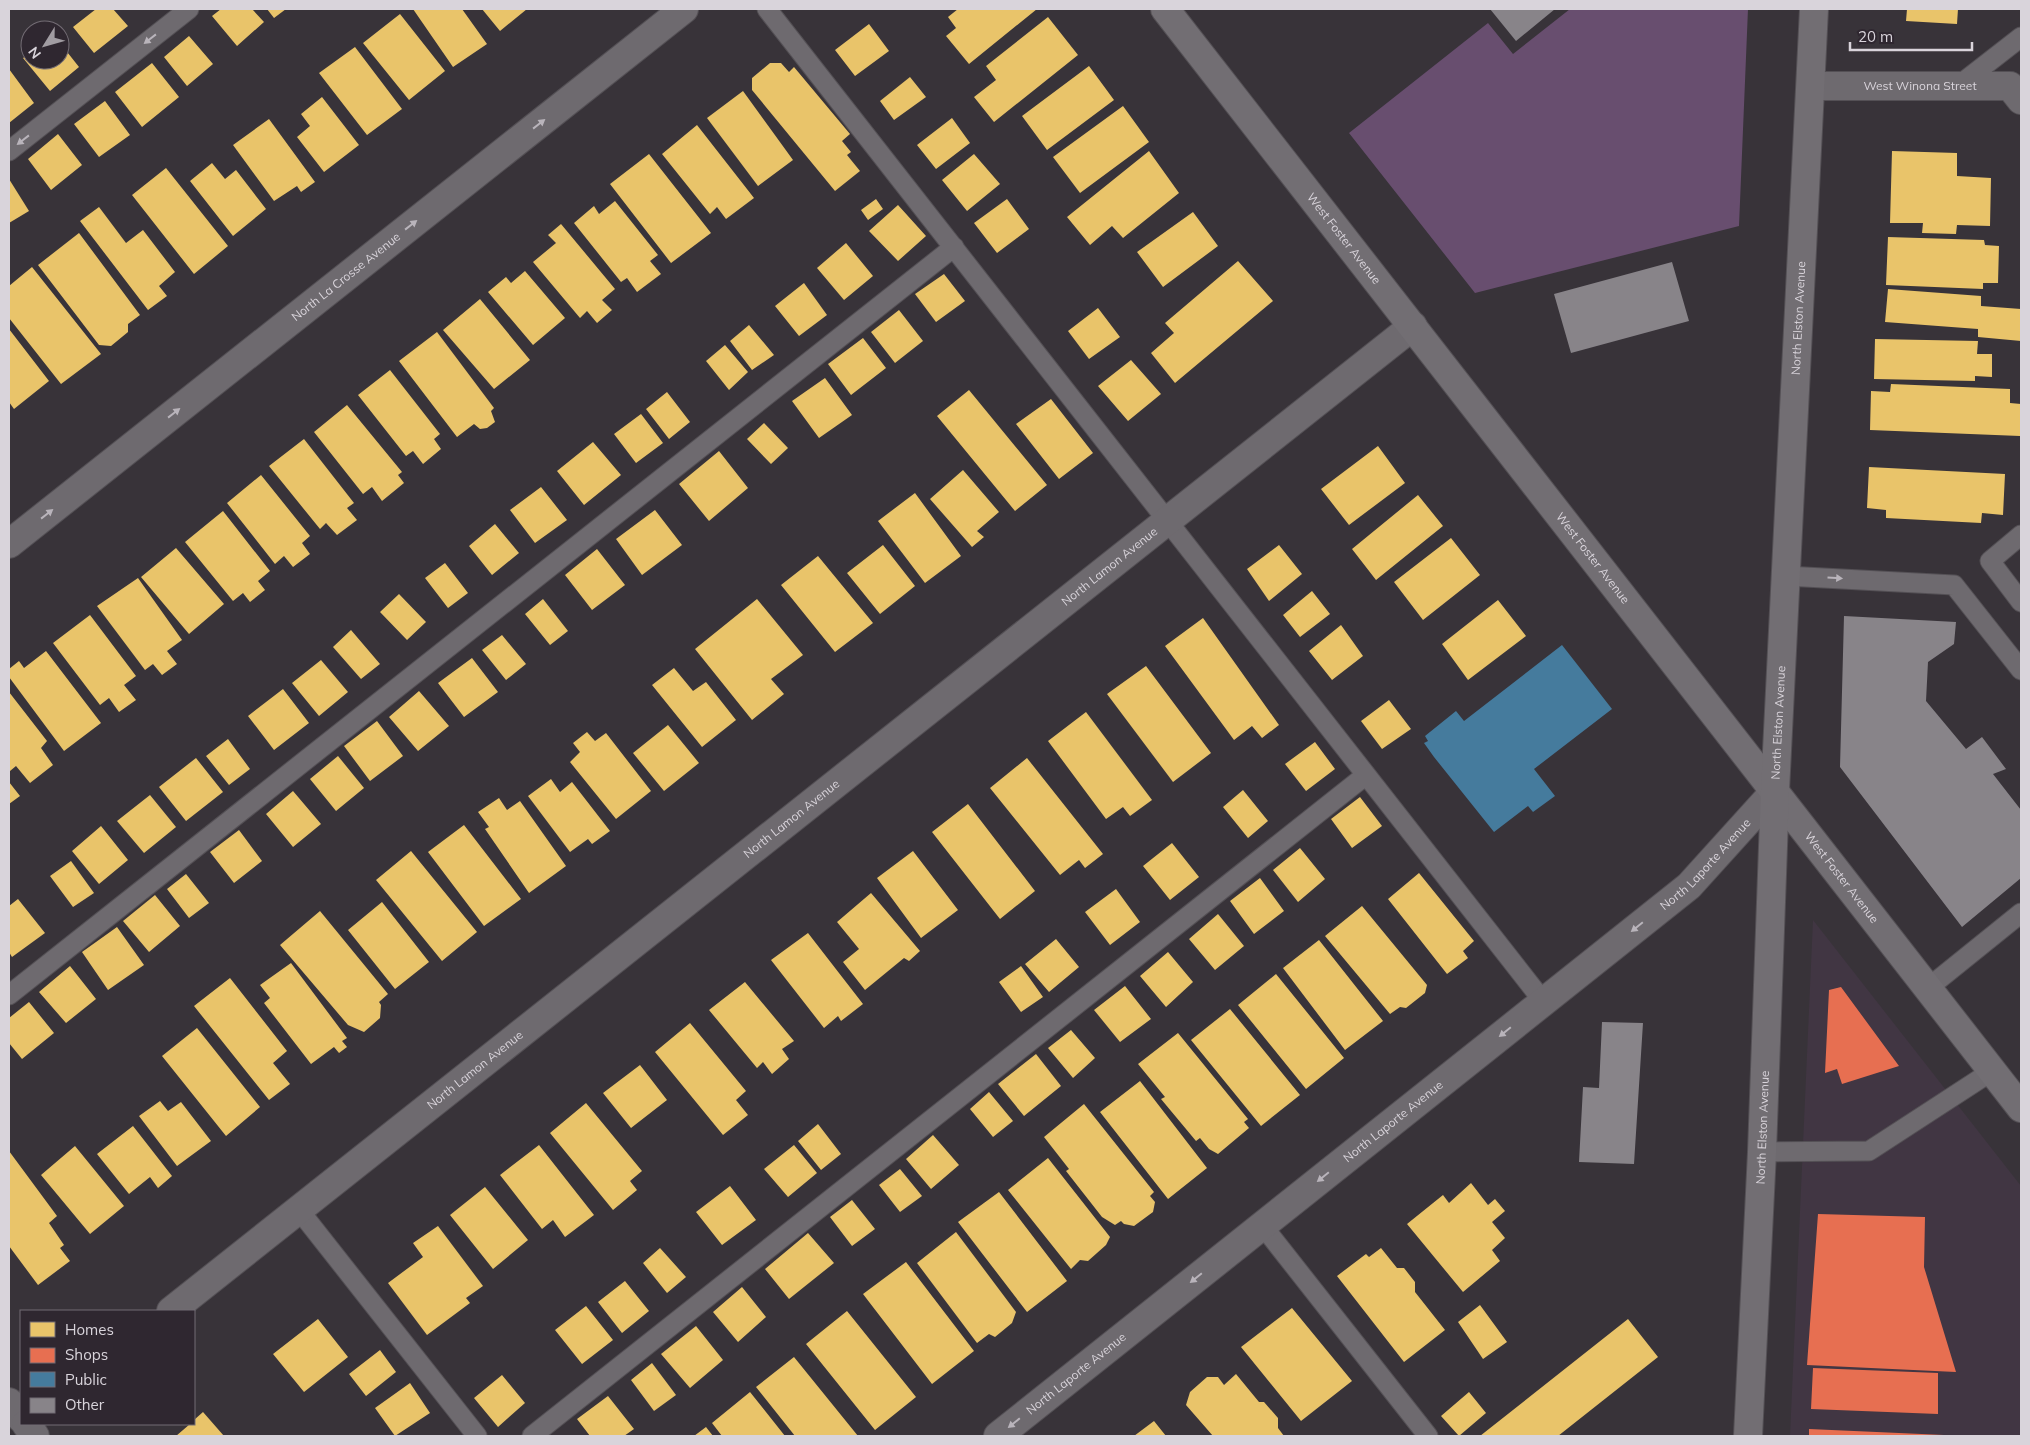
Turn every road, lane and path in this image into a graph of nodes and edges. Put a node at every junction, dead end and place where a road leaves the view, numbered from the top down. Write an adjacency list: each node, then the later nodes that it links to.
1 (189, 9): 10 (lane, one-way to 10)
2 (684, 9): 15 (street, North La Crosse Avenue, one-way to 2)
3 (767, 9): 11 (lane)
4 (1166, 9): 12 (main road, West Foster Avenue)
5 (1814, 9): 7 (main road, North Elston Avenue)
6 (2021, 37): 8 (lane)
7 (1811, 86): 8 (street, West Winona Street); 16 (main road, North Elston Avenue)
8 (1958, 86): 9 (street, West Winona Street)
9 (2021, 100)
10 (9, 151)
11 (954, 247): 13 (lane); 23 (lane)
12 (1413, 326): 13 (street, North Lamon Avenue); 20 (main road, West Foster Avenue)
13 (1167, 521): 19 (lane); 28 (street, North Lamon Avenue)
14 (2021, 535): 17 (lane)
15 (9, 544)
16 (1786, 576): 18 (lane, one-way to 18); 20 (main road, North Elston Avenue)
17 (2021, 602)
18 (2021, 670)
19 (1366, 775): 24 (lane); 34 (lane)
20 (1775, 791): 22 (main road, West Foster Avenue); 24 (street, North Laporte Avenue, one-way to 24); 27 (main road, North Elston Avenue)
21 (2021, 913): 22 (lane)
22 (1928, 988): 25 (main road, West Foster Avenue)
23 (9, 994)
24 (1543, 1002): 29 (street, North Laporte Avenue, one-way to 29)
25 (1992, 1071): 26 (main road, West Foster Avenue); 27 (lane)
26 (2021, 1108)
27 (1762, 1152): 37 (main road, North Elston Avenue)
28 (299, 1210): 30 (street, North Lamon Avenue); 33 (lane)
29 (1262, 1225): 35 (street, North Laporte Avenue, one-way to 35); 36 (lane)
30 (172, 1310)
31 (9, 1402): 32 (street)
32 (20, 1416)
33 (477, 1436)
34 (532, 1436)
35 (998, 1436)
36 (1428, 1436)
37 (1748, 1436)

